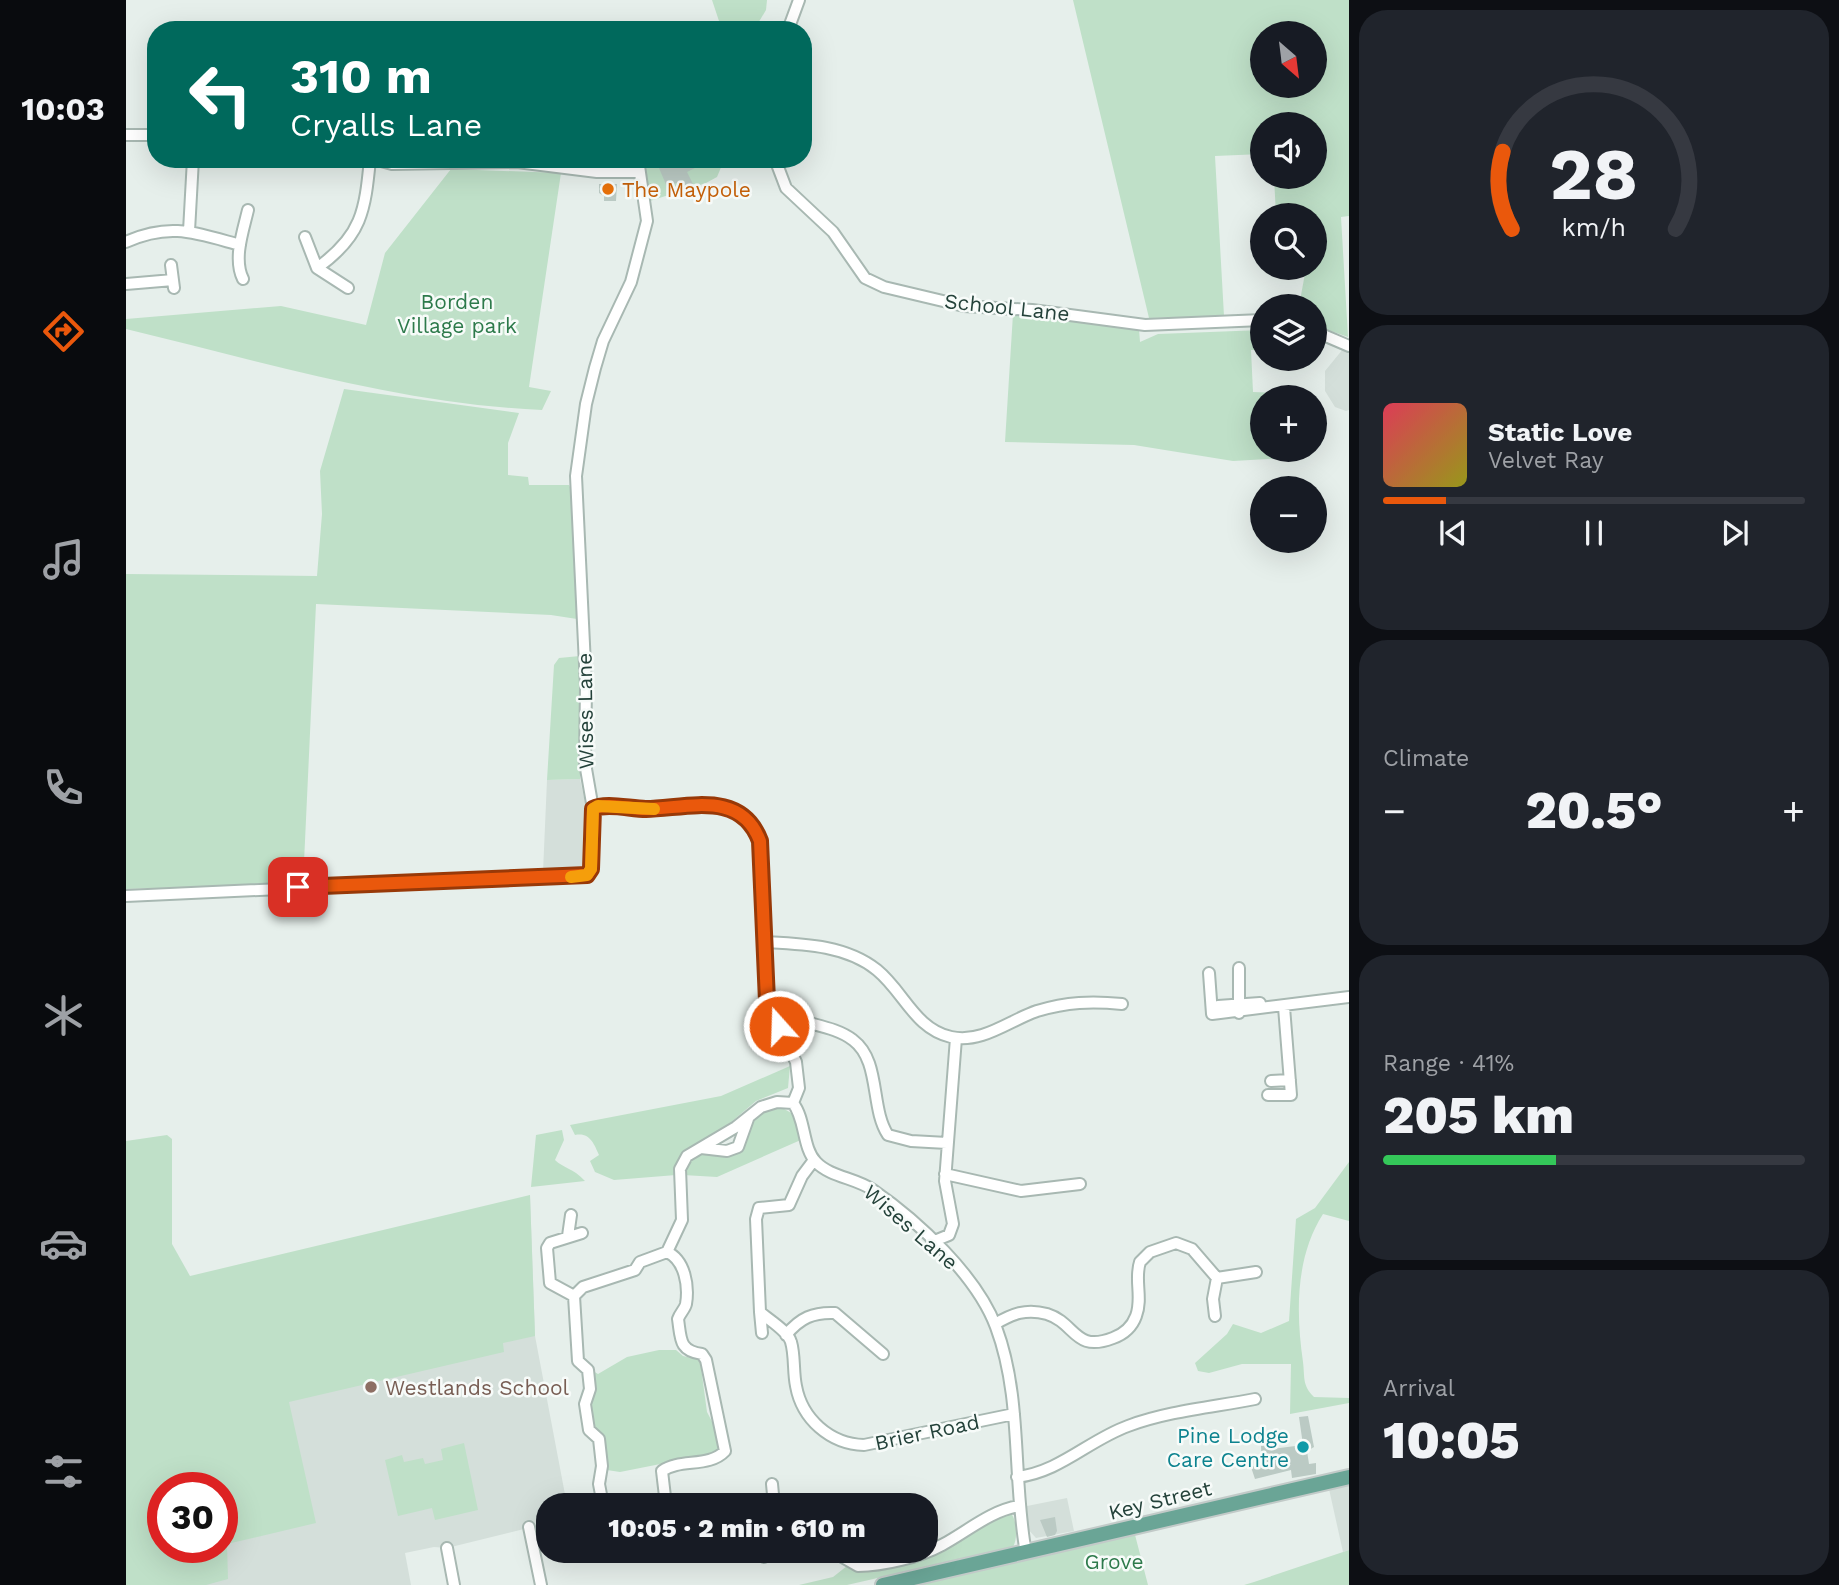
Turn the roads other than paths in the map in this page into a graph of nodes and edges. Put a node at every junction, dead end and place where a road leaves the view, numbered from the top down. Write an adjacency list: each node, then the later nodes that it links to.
1 (799, 0): 2 (street)
2 (792, 21)
3 (126, 135): 4 (street)
4 (147, 135)
5 (193, 168): 14 (street)
6 (371, 168): 19 (street)
7 (565, 168): 10 (street)
8 (639, 168): 11 (street, Wises Lane)
9 (778, 168): 23 (street, School Lane)
10 (619, 172): 11 (street); 12 (street)
11 (639, 172): 12 (street, Wises Lane)
12 (641, 186): 26 (street, Wises Lane)
13 (247, 210): 17 (street)
14 (190, 231): 16 (street); 17 (street)
15 (304, 237): 19 (street)
16 (126, 242)
17 (240, 245): 20 (street)
18 (172, 265): 21 (street)
19 (317, 268): 22 (street)
20 (237, 276)
21 (126, 284)
22 (348, 288)
23 (1250, 321)
24 (1327, 337): 25 (street)
25 (1349, 346)
26 (593, 809): 27 (street, Wises Lane); 28 (street)
27 (126, 896)
28 (764, 942): 36 (street); 37 (street)
29 (1238, 968): 35 (street)
30 (1209, 973): 35 (street)
31 (1349, 997): 34 (street)
32 (1260, 1003): 35 (street)
33 (1122, 1004): 36 (street)
34 (1284, 1007): 35 (street); 38 (street)
35 (1240, 1009)
36 (956, 1038): 43 (street)
37 (792, 1054): 41 (street); 43 (street)
38 (1290, 1080): 39 (street); 40 (street)
39 (1270, 1081)
40 (1268, 1095)
41 (793, 1103): 42 (street); 45 (street)
42 (749, 1116): 44 (street); 44 (street)
43 (947, 1143): 46 (street)
44 (699, 1148): 52 (street)
45 (814, 1160): 51 (street, Wises Lane); 56 (street)
46 (945, 1174): 47 (street); 51 (street)
47 (1080, 1184)
48 (571, 1215): 50 (street)
49 (582, 1233): 50 (street)
50 (568, 1236): 55 (street)
51 (932, 1242): 58 (street, Wises Lane)
52 (667, 1252): 55 (street); 68 (street)
53 (1256, 1272): 54 (street)
54 (1217, 1278): 57 (street); 58 (street)
55 (574, 1296): 67 (street)
56 (760, 1312): 59 (street); 60 (street)
57 (1215, 1316)
58 (995, 1324): 63 (street, Wises Lane)
59 (762, 1332)
60 (786, 1335): 61 (street); 63 (street, Brier Road)
61 (883, 1354)
62 (1255, 1399): 64 (street)
63 (1014, 1413): 64 (street, Wises Lane)
64 (1017, 1477): 70 (street, Wises Lane)
65 (1349, 1477): 74 (main road, Key Street)
66 (772, 1484): 69 (street)
67 (601, 1493)
68 (665, 1493)
69 (773, 1493)
70 (1019, 1506): 72 (street); 74 (street, Wises Lane)
71 (529, 1527): 78 (street)
72 (938, 1547)
73 (447, 1548): 77 (street)
74 (1026, 1553): 79 (main road, Key Street)
75 (853, 1563): 76 (street)
76 (872, 1563)
77 (454, 1585)
78 (541, 1585)
79 (883, 1585)

